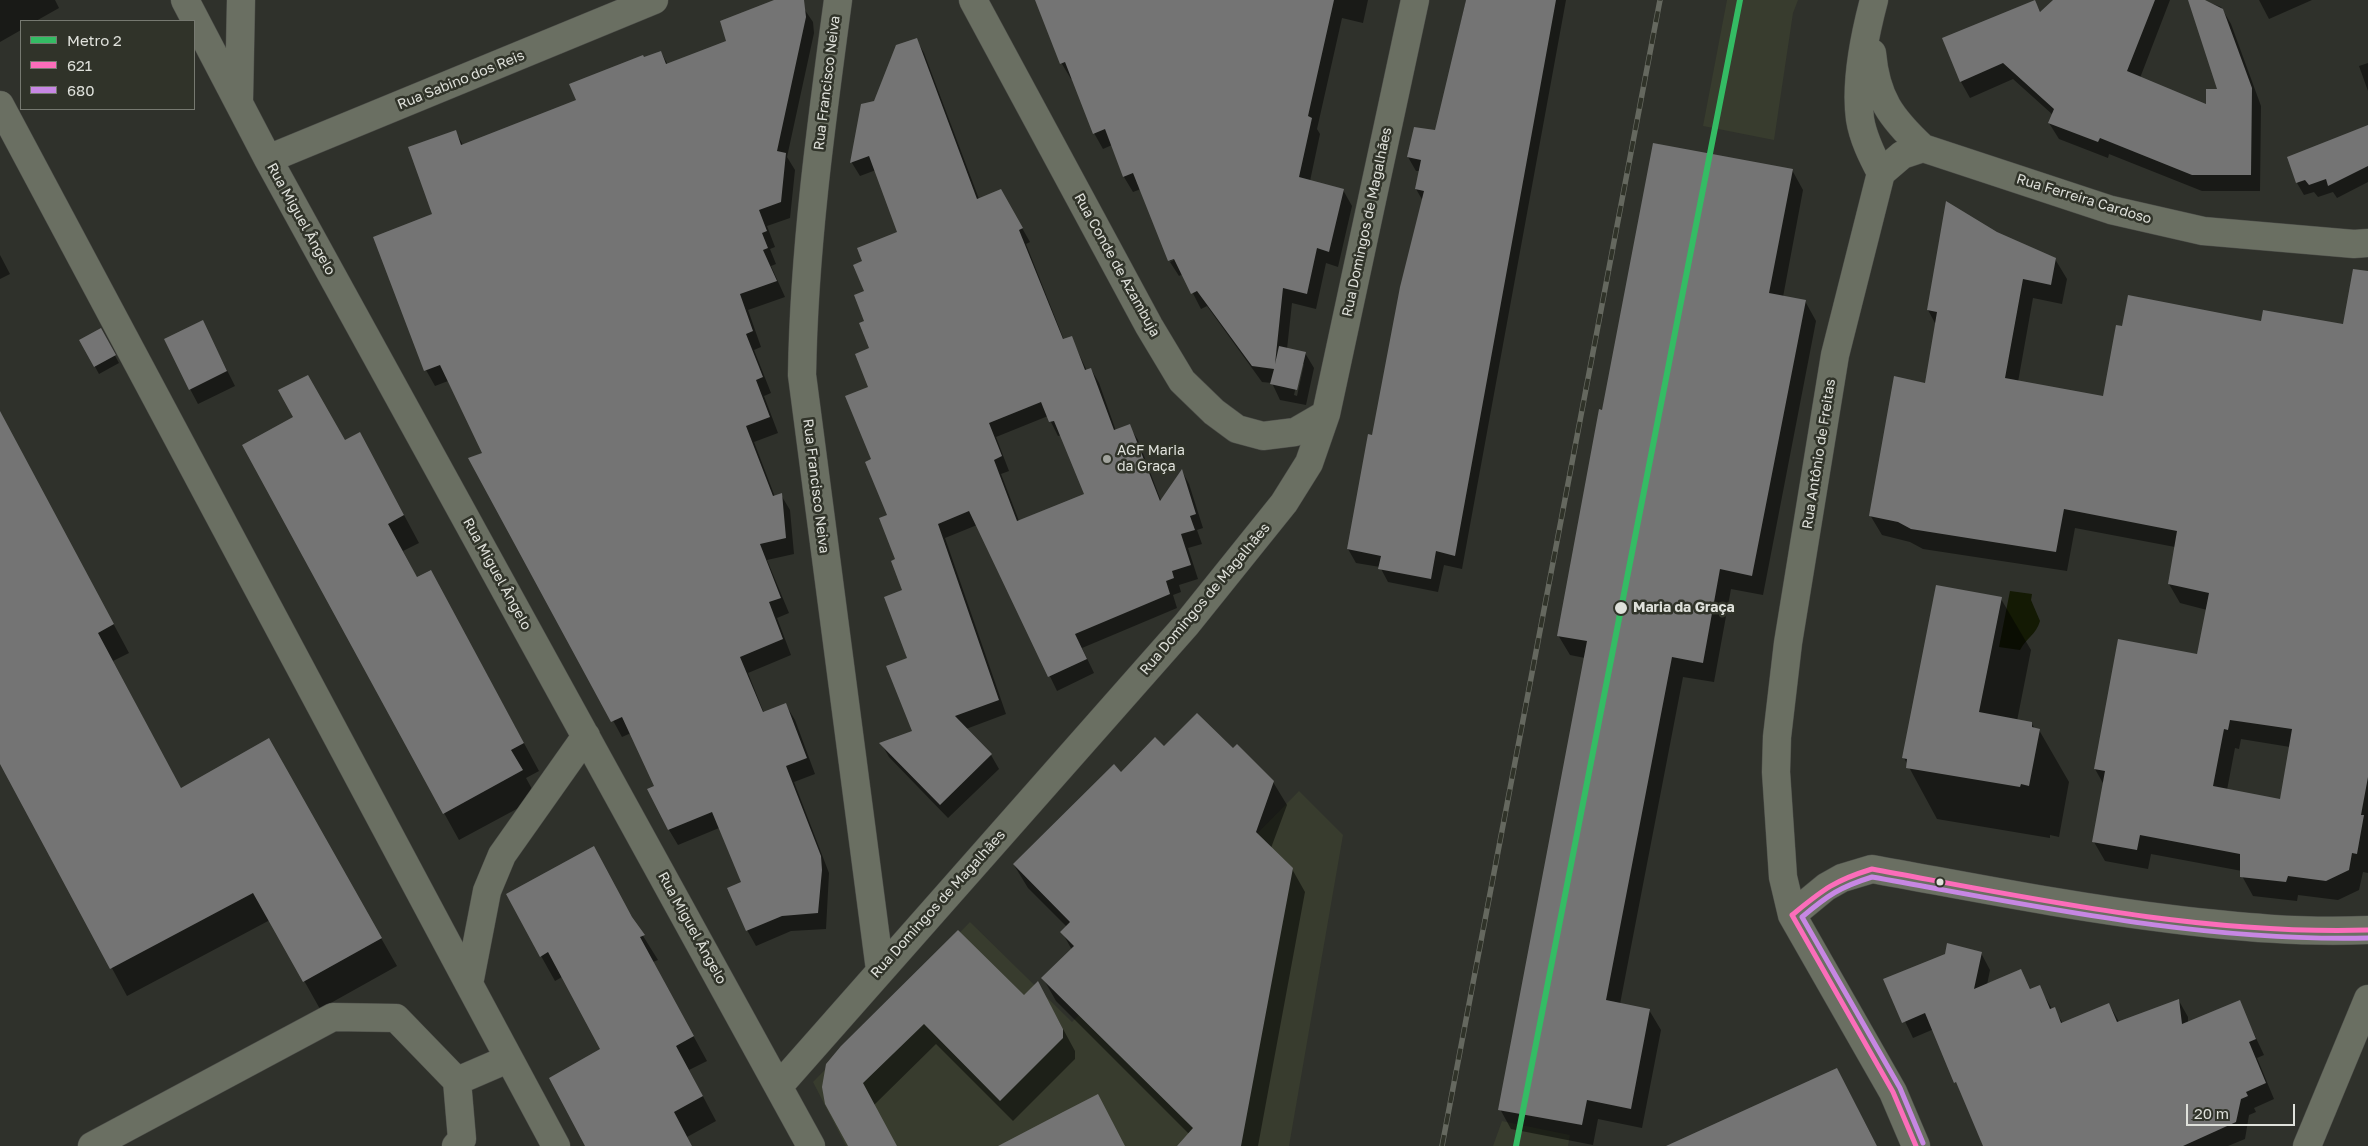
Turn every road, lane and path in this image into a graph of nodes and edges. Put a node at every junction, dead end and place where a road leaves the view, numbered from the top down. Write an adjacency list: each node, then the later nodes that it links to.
1 (185, 0): 8 (street, Rua Miguel Ângelo)
2 (240, 0): 8 (street)
3 (654, 0): 11 (street, Rua Sabino dos Reis)
4 (838, 0): 18 (street, Rua Francisco Neiva)
5 (973, 0): 14 (street, Rua Conde de Azambuja)
6 (1415, 0): 14 (street, Rua Domingos de Magalhães)
7 (1871, 10): 10 (street, Rua Ferreira Cardoso); 12 (street)
8 (239, 104): 11 (street, Rua Miguel Ângelo)
9 (0, 105): 19 (street)
10 (1922, 148): 12 (street); 13 (street, Rua Ferreira Cardoso)
11 (268, 159): 15 (street, Rua Miguel Ângelo)
12 (1880, 173): 16 (street, Rua Antônio de Freitas)
13 (2368, 243)
14 (1326, 414): 18 (street, Rua Domingos de Magalhães)
15 (586, 736): 19 (street); 23 (street, Rua Miguel Ângelo)
16 (1792, 916): 17 (street); 28 (street, Rua Antônio de Freitas)
17 (2368, 930)
18 (880, 970): 23 (street, Rua Domingos de Magalhães)
19 (470, 984): 21 (street)
20 (2368, 999): 29 (street)
21 (508, 1059): 22 (street); 26 (street)
22 (457, 1081): 24 (street); 25 (street)
23 (779, 1086): 27 (street, Rua Miguel Ângelo)
24 (92, 1146)
25 (456, 1146)
26 (556, 1146)
27 (810, 1146)
28 (1916, 1146)
29 (2307, 1146)

